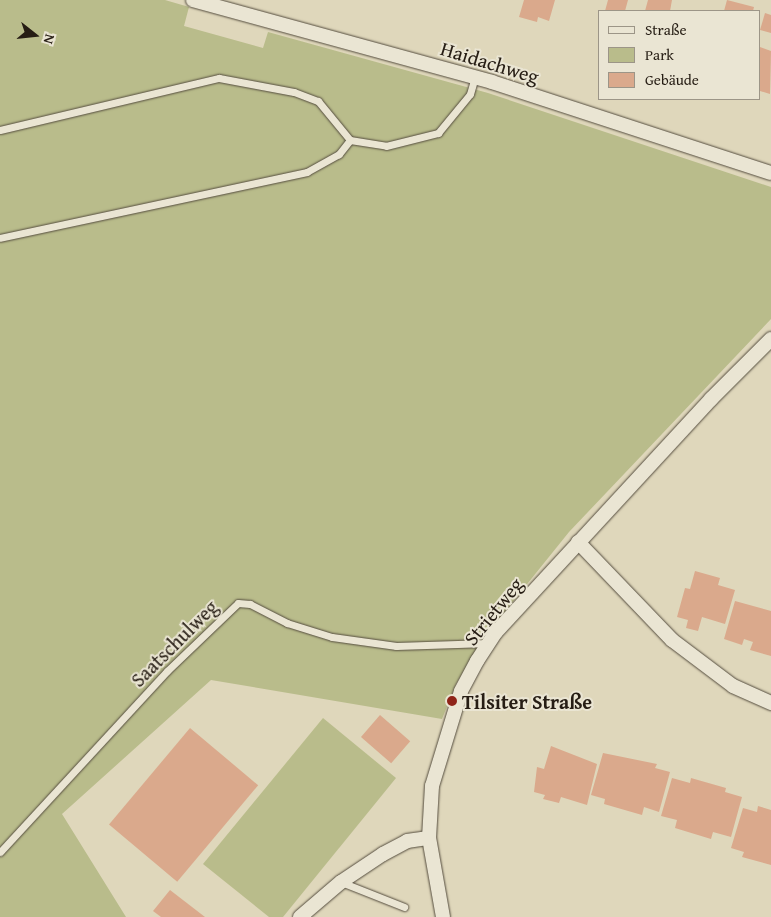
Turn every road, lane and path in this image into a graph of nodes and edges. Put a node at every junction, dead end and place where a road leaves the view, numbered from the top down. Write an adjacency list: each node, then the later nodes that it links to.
1 (194, 0): 2 (street, Haidachweg)
2 (474, 77): 4 (lane); 5 (street, Haidachweg)
3 (0, 130): 4 (lane)
4 (350, 140): 6 (lane)
5 (771, 173)
6 (0, 238)
7 (768, 347): 8 (street, Strietweg)
8 (578, 542): 9 (street, Strietweg); 10 (street)
9 (488, 643): 11 (street, Strietweg); 12 (lane, Saatschulweg)
10 (771, 703)
11 (429, 838): 13 (street); 16 (street, Strietweg)
12 (0, 852)
13 (341, 882): 14 (lane); 15 (street)
14 (404, 907)
15 (300, 917)
16 (442, 917)

